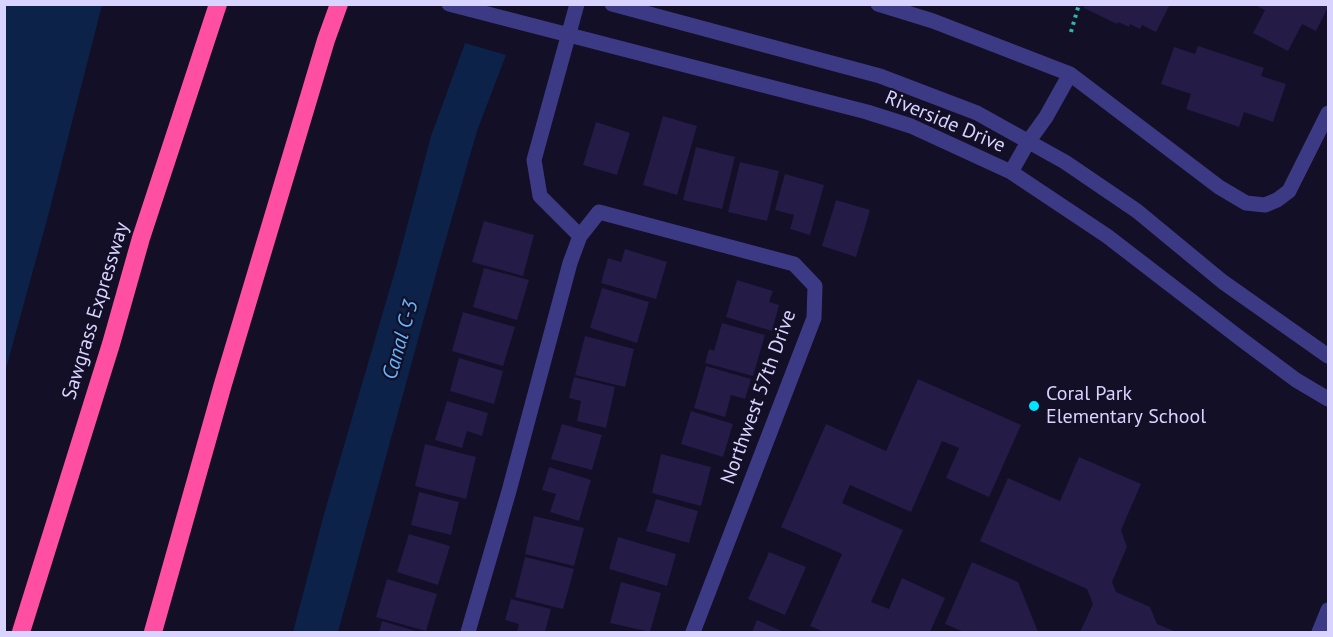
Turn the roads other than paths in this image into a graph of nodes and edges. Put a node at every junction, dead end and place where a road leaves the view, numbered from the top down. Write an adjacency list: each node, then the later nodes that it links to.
1 (339, 4): 17 (highway)
2 (449, 4): 7 (street, Riverside Drive)
3 (577, 4): 7 (street)
4 (612, 4): 10 (street, Riverside Drive)
5 (878, 4): 8 (street)
6 (217, 8): 16 (highway, Sawgrass Expressway)
7 (569, 34): 11 (street, Riverside Drive); 12 (street)
8 (1070, 74): 9 (street); 10 (street)
9 (1329, 113)
10 (1028, 141): 11 (street); 13 (street, Riverside Drive)
11 (1011, 172): 14 (street, Riverside Drive)
12 (580, 236): 18 (street, Northwest 57th Drive); 19 (street, Northwest 57th Drive)
13 (1329, 357)
14 (1329, 399)
15 (1329, 610): 20 (street)
16 (21, 633)
17 (153, 633)
18 (468, 633)
19 (693, 633)
20 (1319, 633)

